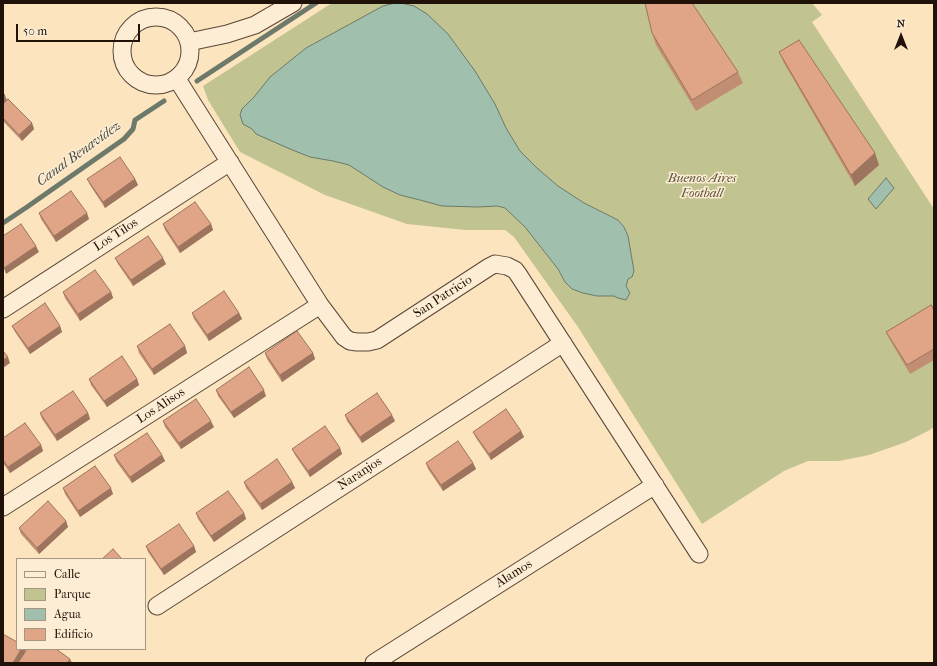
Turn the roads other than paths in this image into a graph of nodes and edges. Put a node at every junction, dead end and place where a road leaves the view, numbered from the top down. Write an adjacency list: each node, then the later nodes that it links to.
1 (293, 3): 2 (street)
2 (189, 42): 3 (street); 3 (street)
3 (177, 79): 4 (street, San Patricio)
4 (230, 162): 5 (street, San Patricio); 6 (street, Los Tilos)
5 (320, 304): 7 (street, San Patricio); 9 (street, Los Alisos)
6 (3, 309)
7 (563, 343): 8 (street, San Patricio); 11 (street, Naranjos)
8 (655, 485): 10 (street, San Patricio); 12 (street, Alamos)
9 (3, 507)
10 (699, 554)
11 (157, 606)
12 (374, 663)

